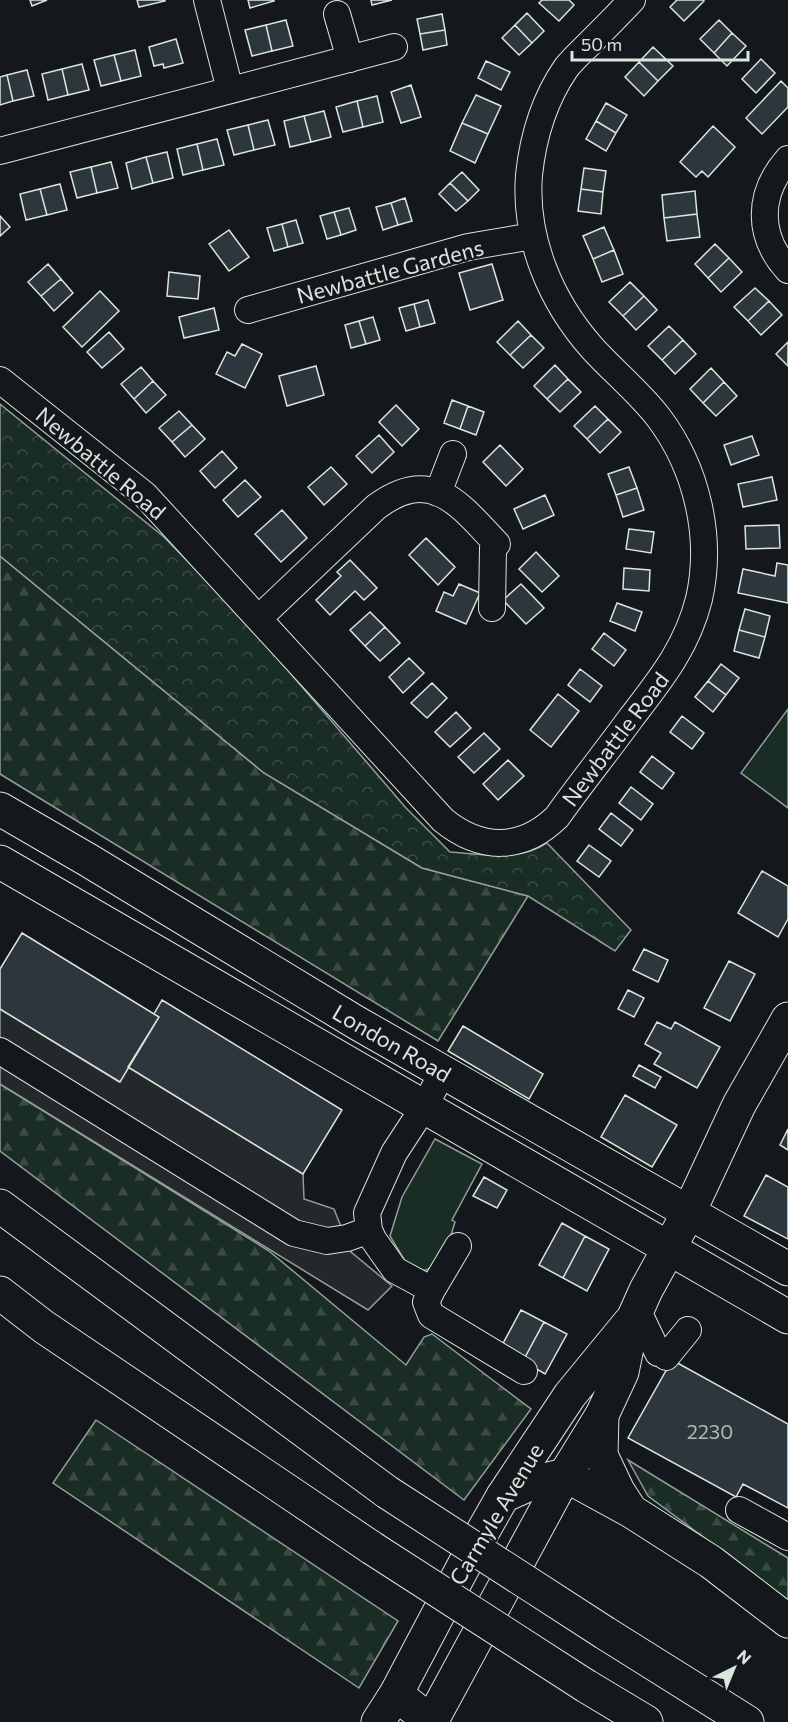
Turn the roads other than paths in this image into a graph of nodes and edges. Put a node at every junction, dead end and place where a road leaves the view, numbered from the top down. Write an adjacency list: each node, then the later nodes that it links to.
1 (207, 0): 6 (street)
2 (623, 3): 9 (street, Newbattle Road)
3 (338, 14): 5 (street)
4 (394, 47): 5 (street)
5 (350, 59): 6 (street)
6 (230, 90): 7 (street)
7 (0, 151)
8 (788, 159): 10 (street)
9 (533, 236): 11 (street, Newbattle Gardens); 16 (street, Newbattle Road)
10 (788, 270)
11 (248, 310)
12 (0, 380): 16 (street, Newbattle Road)
13 (453, 454): 14 (street)
14 (438, 492): 15 (street); 16 (street)
15 (492, 608)
16 (259, 618)
17 (0, 809): 21 (main road, London Road)
18 (0, 862): 22 (main road, London Road)
19 (788, 1019): 24 (main road, Carmyle Avenue)
20 (0, 1051): 25 (street)
21 (443, 1072): 22 (street); 24 (main road, London Road)
22 (424, 1107): 25 (street); 27 (main road, London Road)
23 (0, 1206): 46 (main road, bridge)
24 (689, 1212): 27 (main road, Carmyle Avenue); 28 (main road, London Road)
25 (369, 1230): 29 (street)
26 (458, 1246): 29 (street)
27 (668, 1248): 31 (main road, Carmyle Avenue); 32 (main road, London Road)
28 (788, 1269)
29 (432, 1290): 34 (street)
30 (0, 1294): 45 (main road, bridge)
31 (635, 1314): 33 (street); 35 (main road, Carmyle Avenue); 37 (main road, Carmyle Avenue)
32 (788, 1317)
33 (688, 1330)
34 (524, 1371)
35 (602, 1415): 36 (main road, Carmyle Avenue); 39 (main road)
36 (565, 1475): 37 (main road); 39 (main road); 44 (main road, Carmyle Avenue)
37 (503, 1496): 42 (main road, Carmyle Avenue)
38 (739, 1510): 40 (street)
39 (631, 1511): 41 (main road)
40 (788, 1537)
41 (788, 1621)
42 (396, 1694): 43 (main road, Carmyle Avenue); 44 (main road)
43 (378, 1722)
44 (431, 1722)
45 (646, 1722)
46 (747, 1722)

